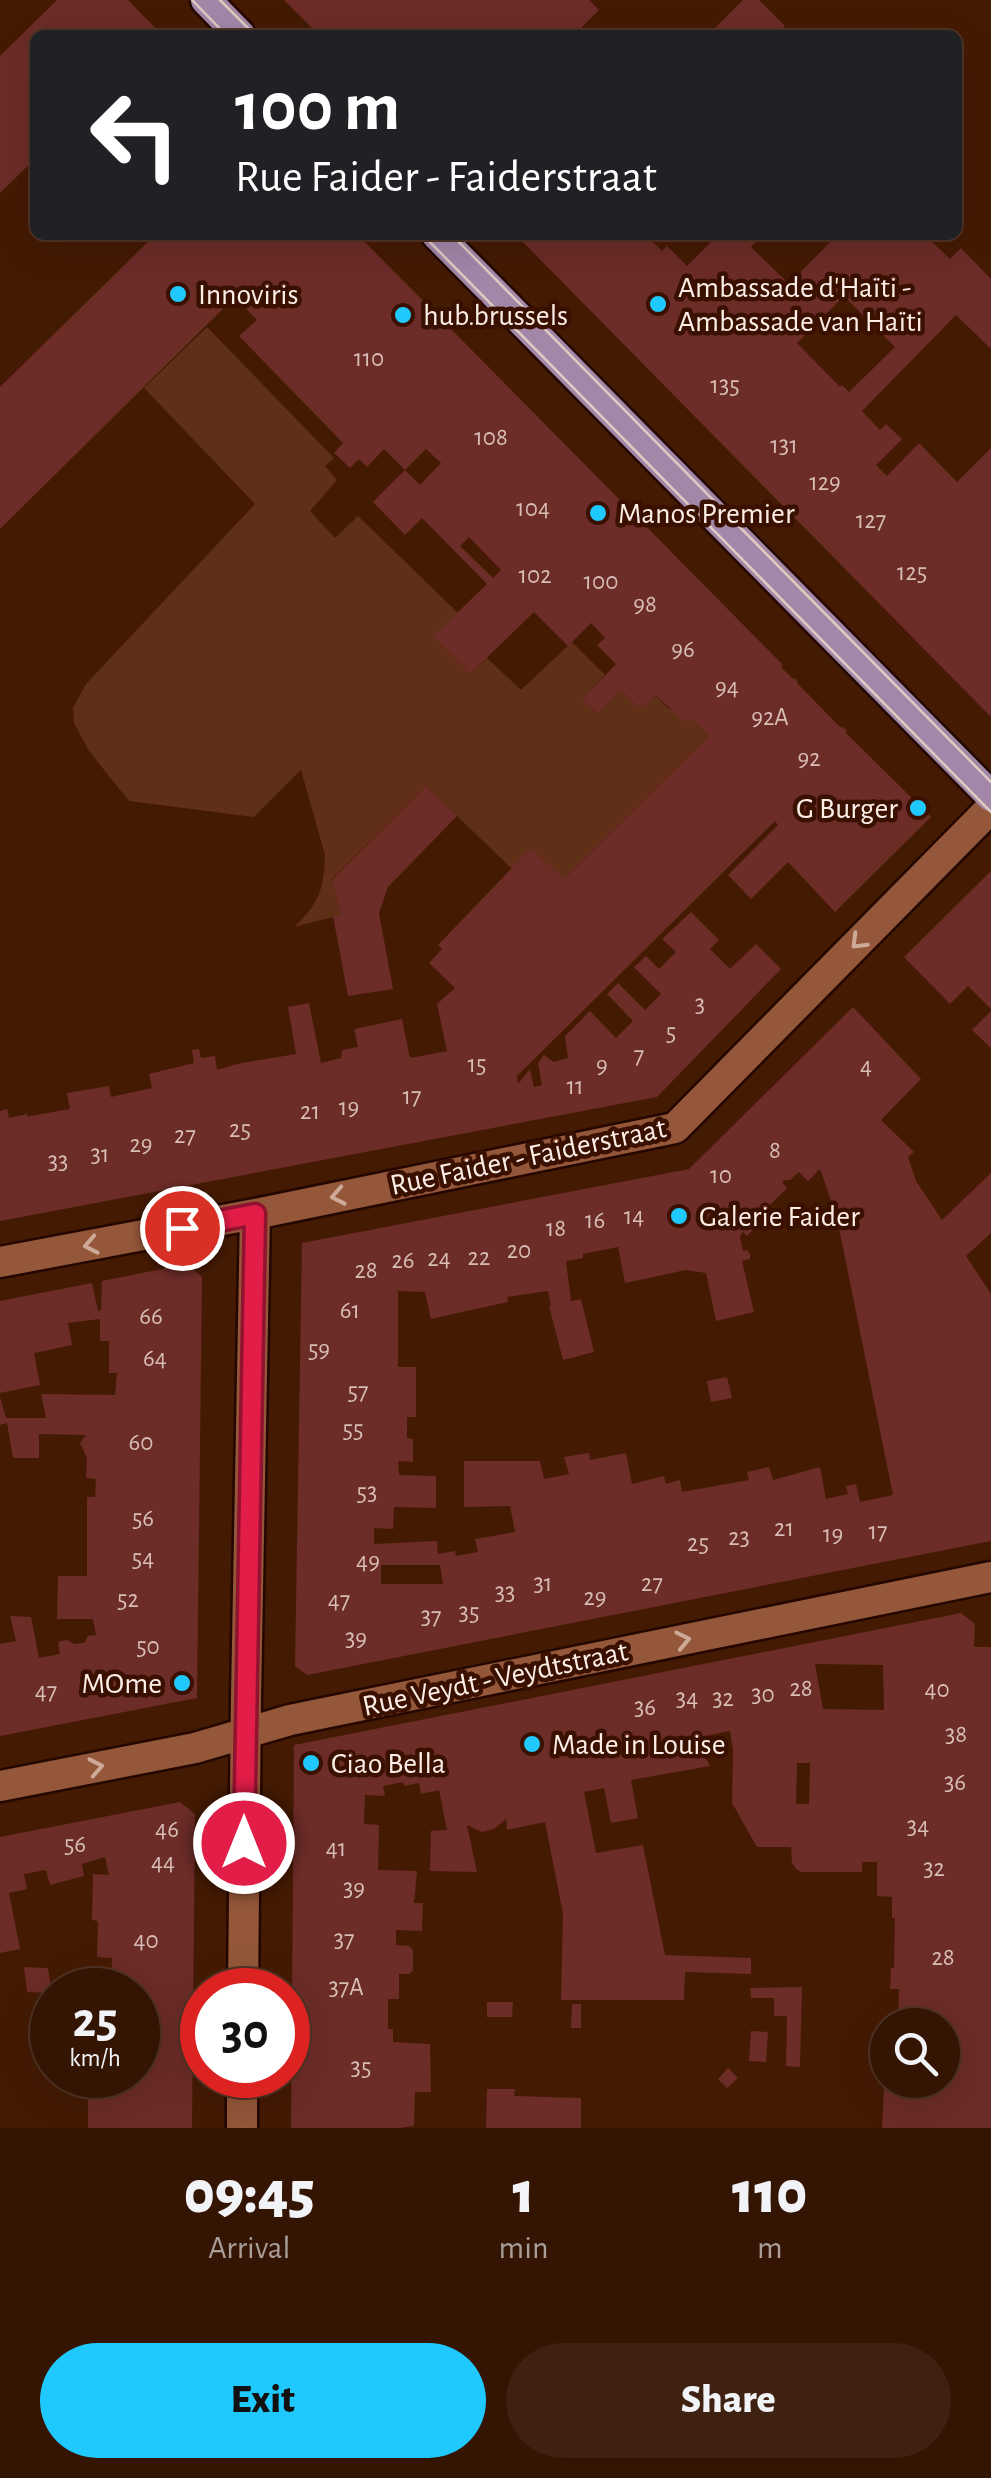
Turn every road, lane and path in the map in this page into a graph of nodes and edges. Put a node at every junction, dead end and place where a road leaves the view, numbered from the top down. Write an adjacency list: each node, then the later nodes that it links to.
1 (206, 0): 2 (main road)
2 (235, 30)
3 (442, 240): 4 (main road)
4 (991, 796)
5 (991, 808): 6 (street, Rue Faider - Faiderstraat, one-way to 6)
6 (255, 1214): 7 (street, Rue Faider - Faiderstraat, one-way to 7); 9 (street)
7 (0, 1262)
8 (991, 1577): 9 (street, Rue Veydt - Veydtstraat, one-way to 8)
9 (246, 1734): 10 (street, Rue Veydt - Veydtstraat, one-way to 9); 11 (street)
10 (0, 1786)
11 (243, 1968)
12 (242, 2098): 13 (street)
13 (242, 2128)

